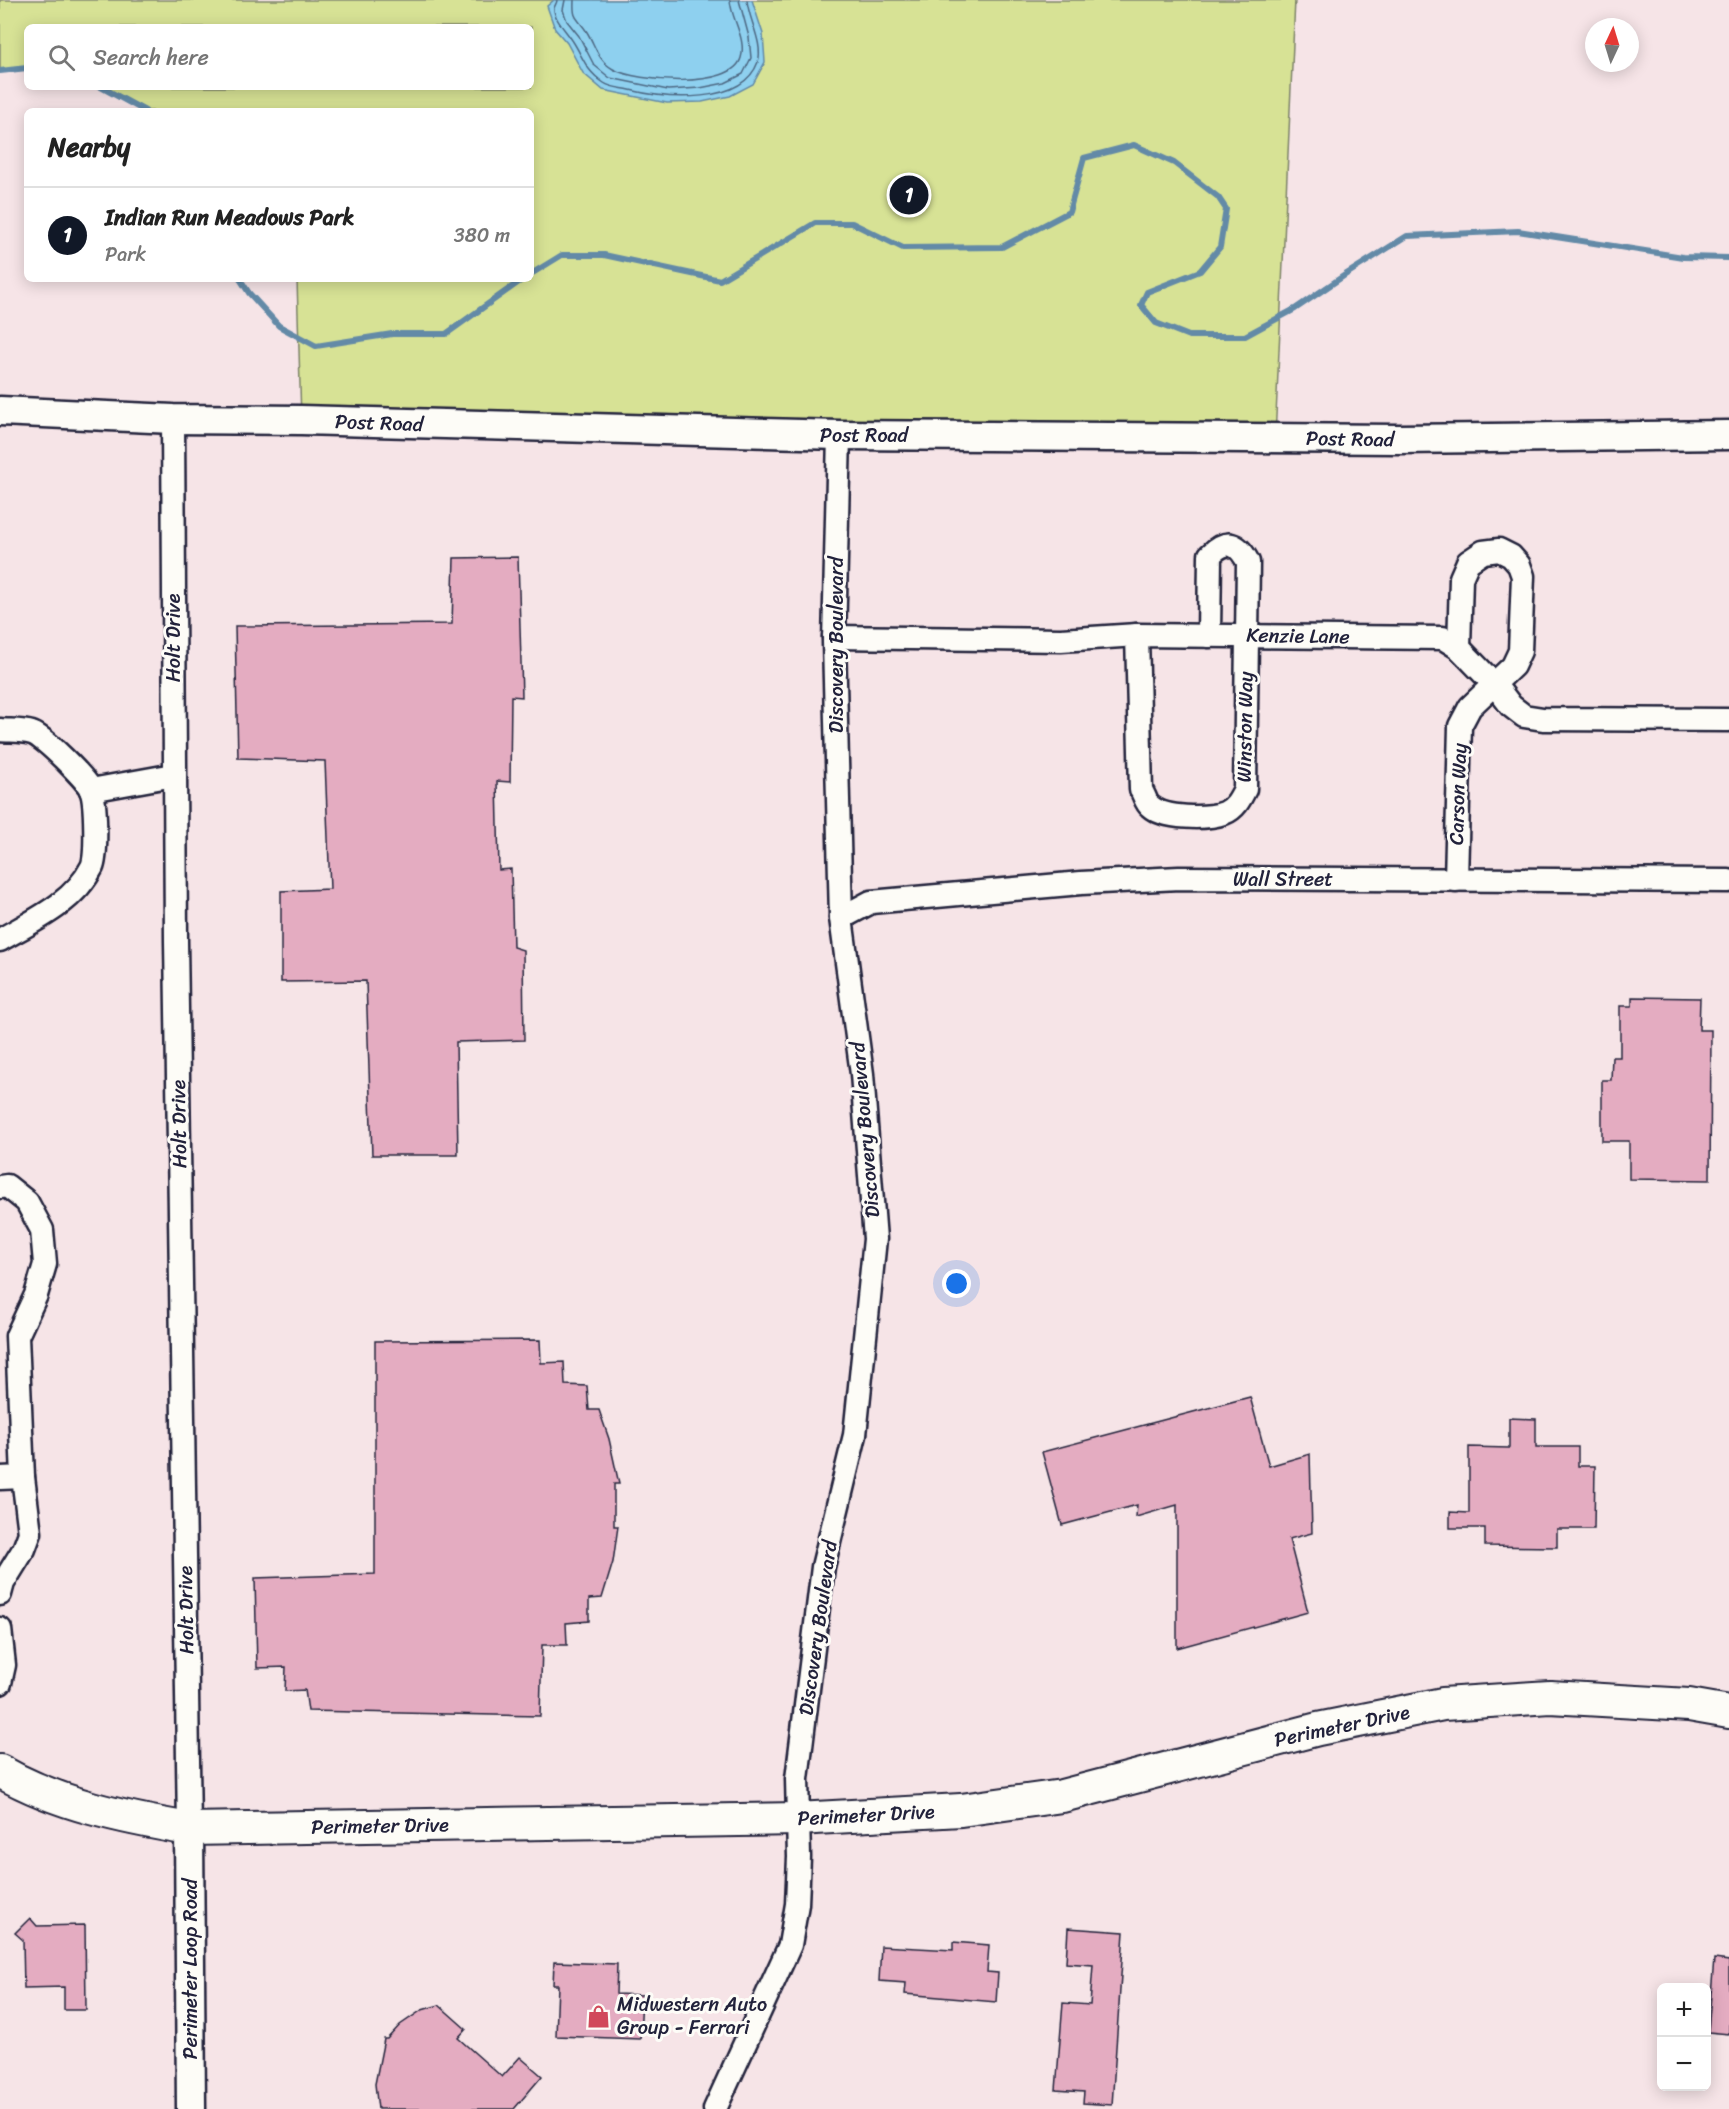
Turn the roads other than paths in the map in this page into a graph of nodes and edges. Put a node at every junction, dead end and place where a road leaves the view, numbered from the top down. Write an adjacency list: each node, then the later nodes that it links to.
1 (0, 411): 2 (street, Post Road)
2 (173, 419): 3 (street, Post Road); 13 (street, Holt Drive)
3 (839, 435): 4 (street, Post Road); 8 (street, Discovery Boulevard)
4 (1729, 435)
5 (1137, 635): 6 (street, Kenzie Lane); 7 (street, Winston Way); 8 (street, Kenzie Lane)
6 (1209, 636): 7 (street, Kenzie Lane); 7 (street, Winston Way)
7 (1246, 636): 9 (street, Kenzie Lane)
8 (834, 637): 17 (street, Discovery Boulevard)
9 (1459, 648): 10 (street, Kenzie Lane); 10 (street, Carson Way)
10 (1495, 685): 11 (street, Kenzie Lane); 15 (street, Carson Way)
11 (1729, 720)
12 (0, 730): 14 (street)
13 (174, 775): 14 (street); 29 (street, Holt Drive)
14 (91, 790): 18 (street)
15 (1456, 880): 16 (street, Wall Street); 17 (street, Wall Street)
16 (1729, 881)
17 (841, 918): 28 (street, Discovery Boulevard)
18 (0, 940)
19 (0, 1187): 20 (street)
20 (8, 1336): 21 (street)
21 (23, 1477): 22 (street); 23 (street)
22 (0, 1478)
23 (0, 1594)
24 (0, 1629): 25 (street)
25 (0, 1683)
26 (1729, 1712): 28 (main road, Perimeter Drive)
27 (0, 1772): 29 (main road, Perimeter Drive)
28 (797, 1819): 29 (main road, Perimeter Drive); 31 (street, Discovery Boulevard)
29 (189, 1829): 30 (street, Perimeter Loop Road)
30 (191, 2109)
31 (715, 2109)

